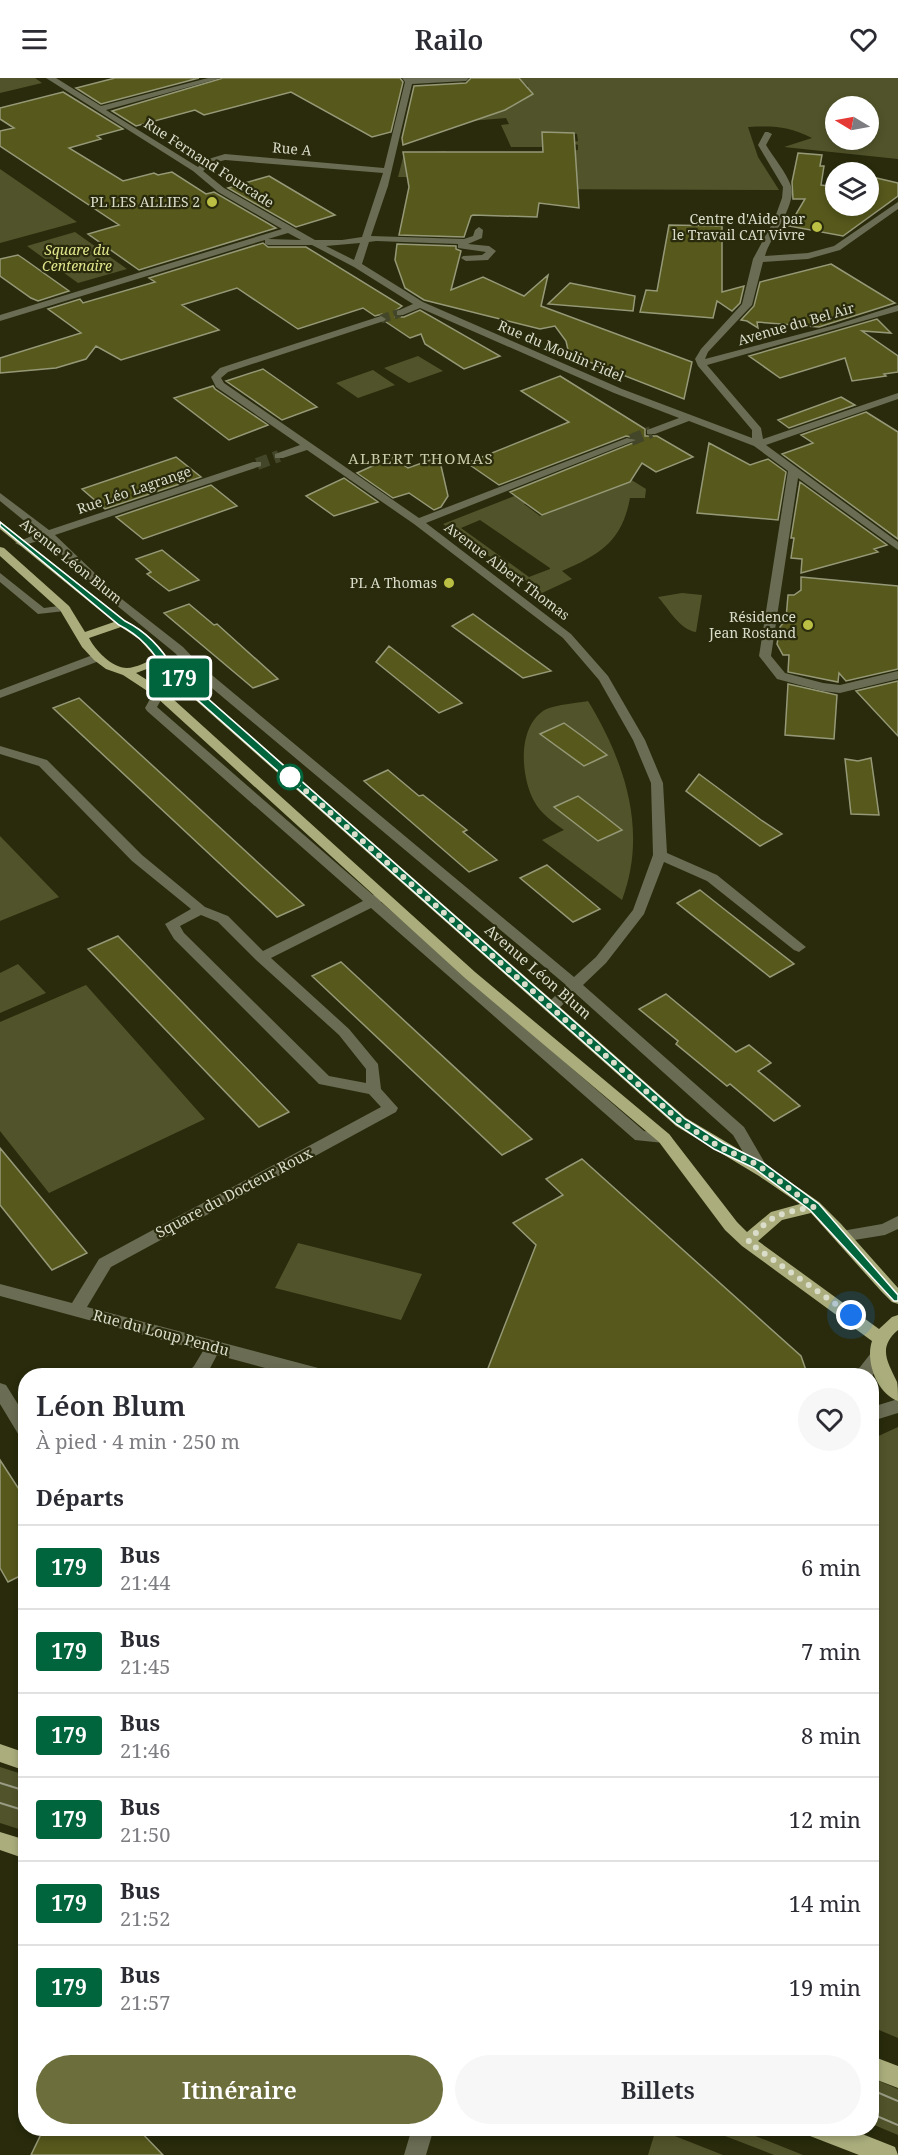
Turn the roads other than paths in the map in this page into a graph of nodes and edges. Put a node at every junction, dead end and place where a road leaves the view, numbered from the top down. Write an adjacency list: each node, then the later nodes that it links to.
1 (50, 78): 5 (street, Rue Fernand Fourcade)
2 (218, 78): 5 (street)
3 (408, 80): 4 (street); 8 (street)
4 (466, 80)
5 (99, 109): 7 (street, Rue Fernand Fourcade)
6 (768, 134): 16 (street)
7 (198, 171): 8 (street, Rue A); 10 (street, Rue Fernand Fourcade)
8 (388, 171): 14 (street)
9 (898, 205): 16 (street)
10 (289, 230): 12 (street); 13 (street, Rue Fernand Fourcade)
11 (479, 230): 14 (street)
12 (249, 242): 13 (street); 21 (street)
13 (316, 243): 14 (street); 17 (street, Rue Fernand Fourcade)
14 (363, 243): 15 (street); 17 (street)
15 (466, 258)
16 (758, 259): 23 (street)
17 (357, 265): 18 (street, Rue du Moulin Fidel)
18 (420, 304): 20 (street); 25 (street, Rue du Moulin Fidel)
19 (898, 308): 23 (street, Avenue du Bel Air)
20 (400, 313)
21 (0, 318)
22 (381, 319): 29 (street, Avenue Albert Thomas)
23 (701, 364): 28 (street)
24 (898, 396): 28 (street)
25 (688, 418): 26 (street); 28 (street, Rue du Moulin Fidel)
26 (651, 432)
27 (632, 440): 34 (street)
28 (758, 444): 32 (street, Rue du Moulin Fidel)
29 (309, 446): 30 (street); 34 (street, Avenue Albert Thomas)
30 (279, 456)
31 (257, 464): 36 (street, Rue Léo Lagrange)
32 (790, 465): 38 (street, Rue du Moulin Fidel); 48 (street)
33 (0, 496): 36 (street)
34 (418, 522): 52 (street, Avenue Albert Thomas)
35 (0, 524): 37 (main road, Avenue Léon Blum)
36 (48, 535): 37 (street, Rue Léo Lagrange); 46 (street)
37 (21, 543): 42 (main road, Avenue Léon Blum)
38 (898, 548)
39 (0, 550): 41 (main road)
40 (0, 576): 41 (street)
41 (65, 608): 43 (main road)
42 (122, 623): 43 (main road, Avenue Léon Blum); 45 (main road, Avenue Léon Blum)
43 (83, 636): 44 (main road)
44 (98, 657): 47 (main road); 50 (street)
45 (166, 664): 46 (street); 47 (main road); 58 (main road, Avenue Léon Blum)
46 (197, 669): 57 (street)
47 (127, 672): 49 (main road)
48 (898, 675)
49 (159, 693): 53 (street)
50 (0, 694)
51 (0, 750): 54 (street, Square du Docteur Roux)
52 (660, 855): 55 (street); 57 (street, Avenue Albert Thomas)
53 (377, 899): 56 (street); 60 (street)
54 (200, 910): 56 (street, Square du Docteur Roux); 59 (street)
55 (799, 947)
56 (261, 957): 59 (street, Square du Docteur Roux)
57 (574, 986): 58 (street, Avenue Albert Thomas); 61 (street)
58 (551, 1008): 61 (main road, Avenue Léon Blum)
59 (374, 1090): 68 (street, Square du Docteur Roux)
60 (664, 1138): 65 (main road)
61 (758, 1165): 62 (main road, Avenue Léon Blum)
62 (814, 1207): 64 (main road, Avenue Léon Blum); 65 (main road)
63 (898, 1222): 64 (street)
64 (842, 1236): 67 (main road, Avenue Léon Blum)
65 (748, 1242): 70 (main road)
66 (0, 1290): 68 (street, Rue du Loup Pendu)
67 (898, 1298)
68 (76, 1311): 71 (street, Rue du Loup Pendu)
69 (898, 1321): 70 (main road)
70 (881, 1339): 72 (main road)
71 (213, 1347): 73 (street); 74 (street, Rue du Loup Pendu)
72 (877, 1358): 75 (street); 77 (main road)
73 (202, 1368)
74 (293, 1368)
75 (868, 1368)
76 (0, 1390): 80 (street)
77 (898, 1394)
78 (898, 1406): 79 (street)
79 (879, 1412)
80 (18, 1419)
81 (0, 1753): 82 (main road)
82 (18, 1759)
83 (0, 1841): 84 (main road)
84 (18, 1847)
85 (879, 2070): 86 (main road)
86 (898, 2077)
87 (421, 2136): 89 (street)
88 (839, 2136): 90 (main road)
89 (415, 2155)
90 (888, 2155)

